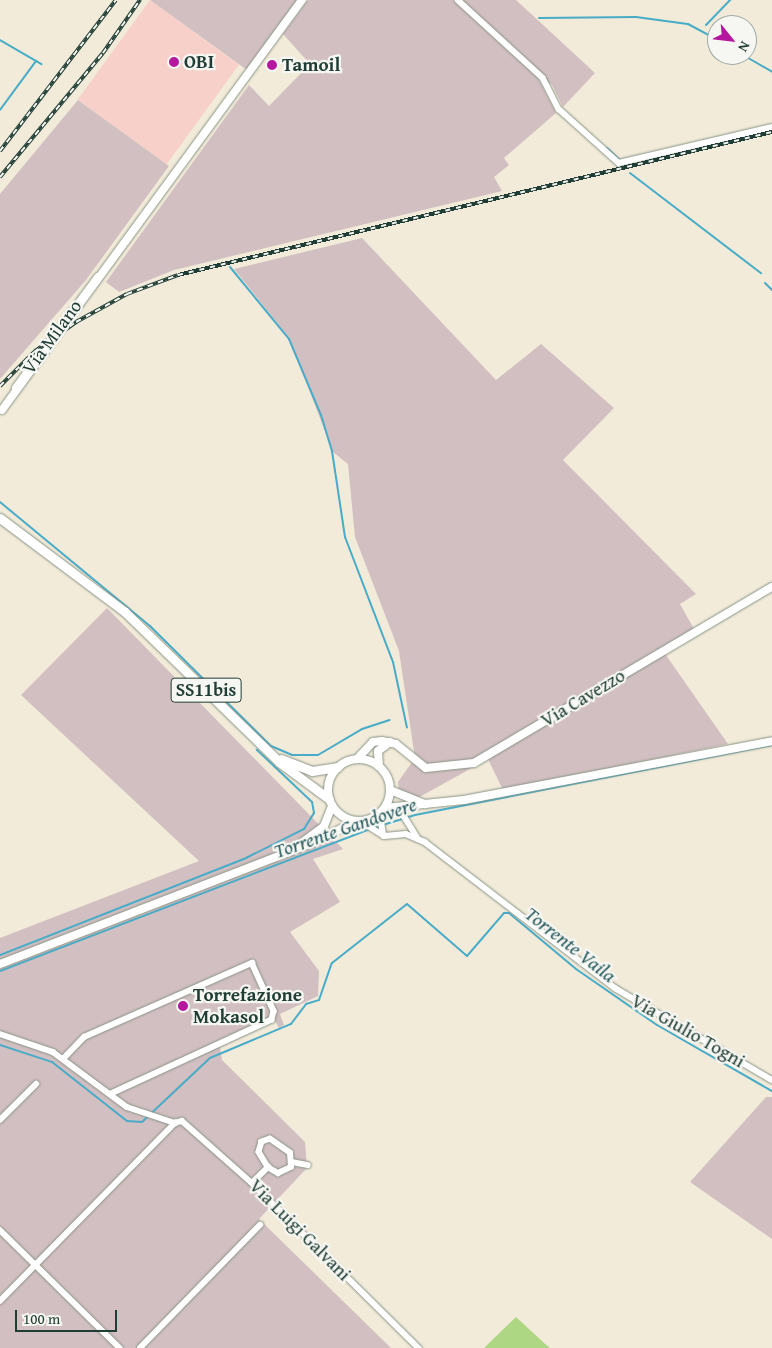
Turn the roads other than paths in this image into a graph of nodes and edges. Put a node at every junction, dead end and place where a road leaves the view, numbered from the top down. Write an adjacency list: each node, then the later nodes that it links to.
1 (302, 0): 4 (main road, Via Milano)
2 (458, 0): 3 (street)
3 (772, 127)
4 (1, 411)
5 (0, 518): 9 (main road, SS11bis)
6 (772, 587): 8 (main road, Via Cavezzo)
7 (772, 741): 15 (main road)
8 (390, 742): 10 (main road); 11 (main road)
9 (267, 749): 12 (main road, SS11bis); 14 (main road, SS11bis)
10 (357, 759): 11 (main road); 12 (main road)
11 (379, 766): 13 (main road)
12 (338, 767): 14 (main road)
13 (390, 790): 15 (main road); 16 (main road)
14 (330, 803): 18 (main road); 21 (main road)
15 (432, 804): 16 (main road)
16 (381, 814): 18 (main road); 19 (street)
17 (404, 816): 20 (street, Via Giulio Togni)
18 (361, 823): 19 (street); 21 (main road)
19 (384, 836): 20 (street)
20 (417, 837): 25 (street, Via Giulio Togni)
21 (291, 851): 22 (main road)
22 (0, 964)
23 (0, 1034): 24 (street, Via Luigi Galvani)
24 (64, 1058): 27 (street, Via Luigi Galvani); 27 (street)
25 (772, 1080)
26 (36, 1084): 28 (street)
27 (111, 1094): 29 (street, Via Luigi Galvani)
28 (0, 1120)
29 (175, 1123): 33 (street, Via Luigi Galvani); 36 (street)
30 (292, 1162): 31 (street); 32 (street); 32 (street)
31 (308, 1165)
32 (268, 1166): 33 (street)
33 (252, 1182): 40 (street, Via Luigi Galvani)
34 (260, 1225): 39 (street)
35 (0, 1230): 36 (street)
36 (36, 1265): 37 (street); 38 (street)
37 (0, 1301)
38 (120, 1348)
39 (140, 1348)
40 (419, 1348)

